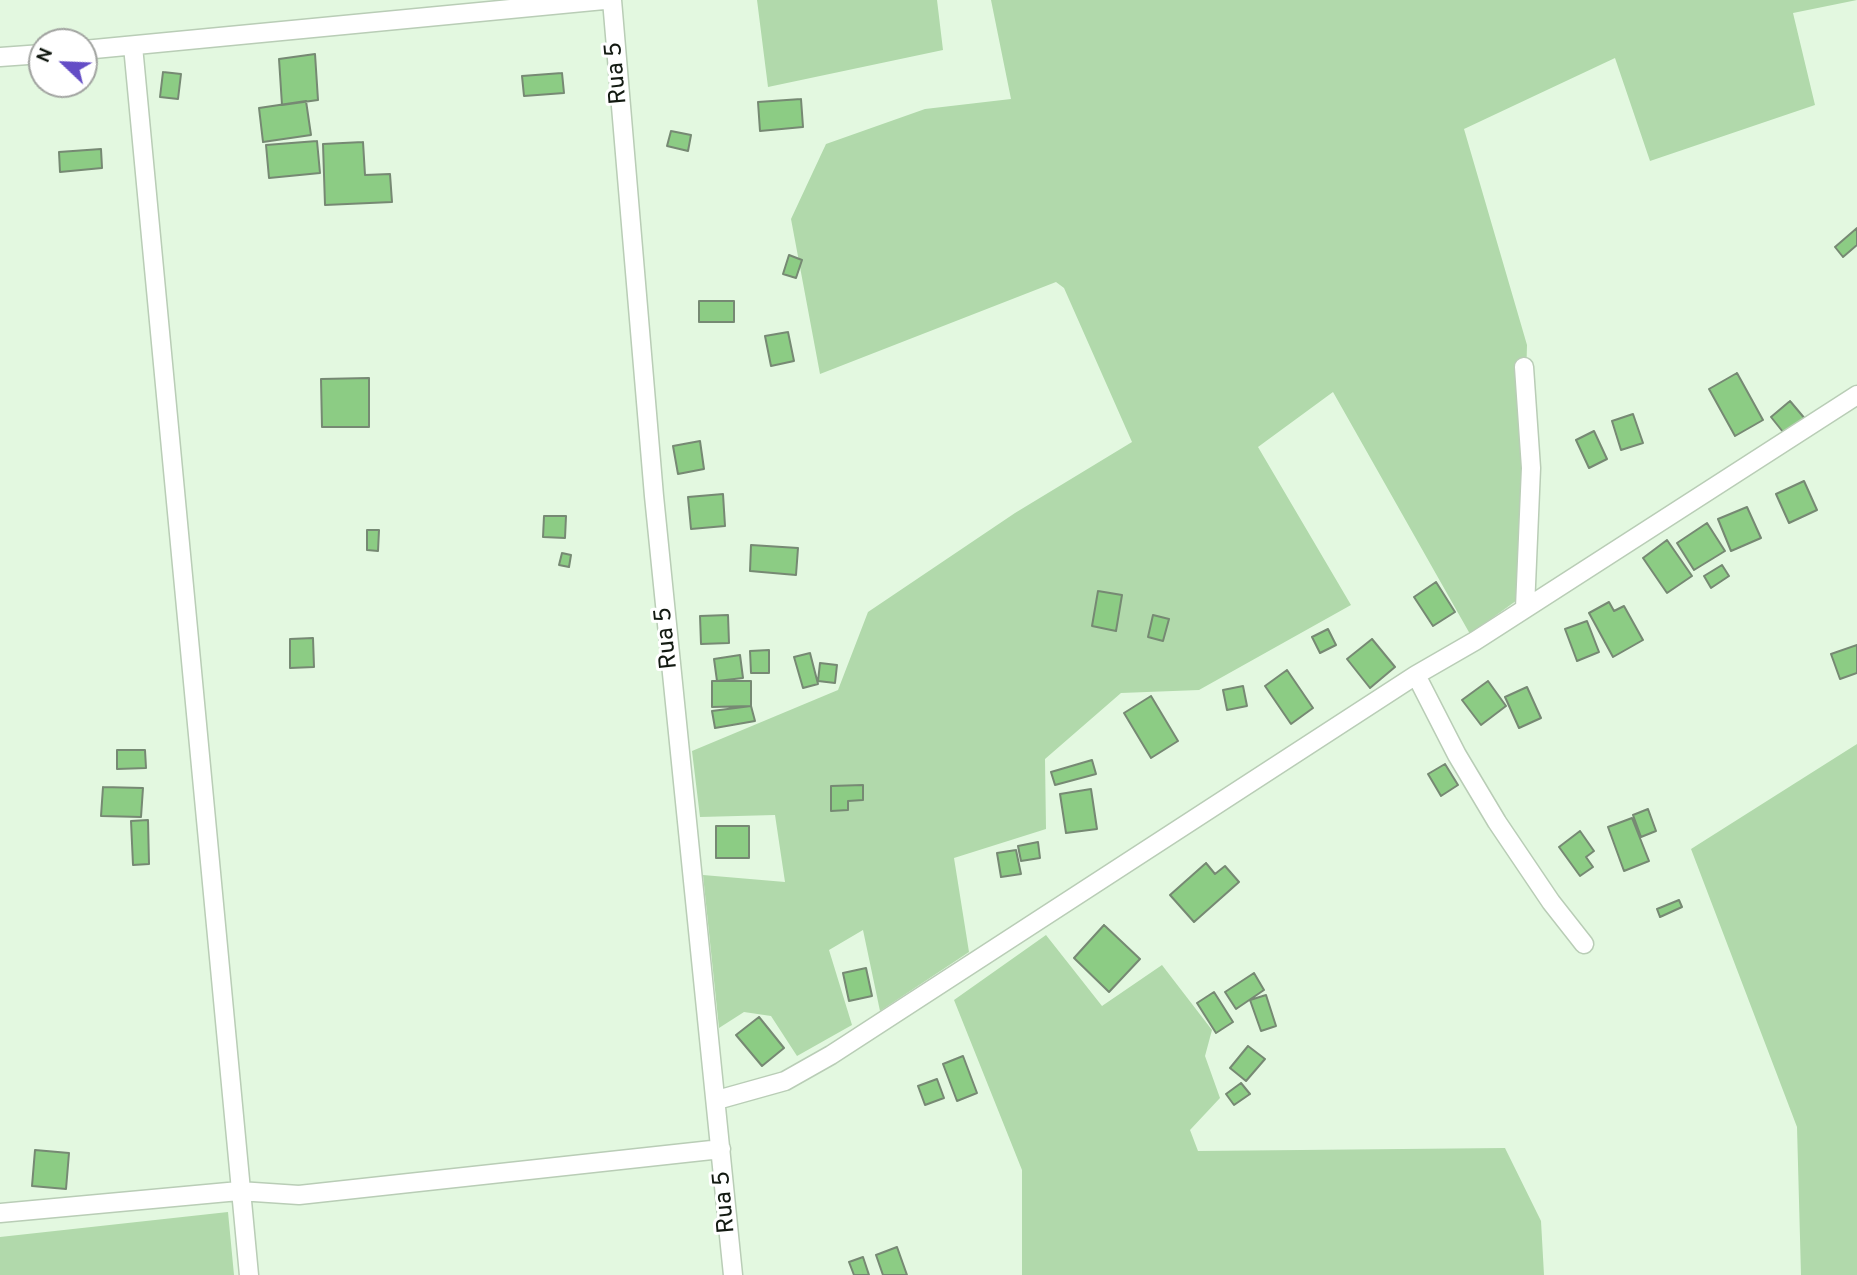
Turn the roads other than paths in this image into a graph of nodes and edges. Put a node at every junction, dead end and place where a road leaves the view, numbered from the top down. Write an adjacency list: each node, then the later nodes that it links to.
1 (604, 0): 3 (street)
2 (612, 0): 12 (street, Rua 5)
3 (133, 47): 4 (street); 14 (street)
4 (98, 49)
5 (28, 55): 6 (street)
6 (0, 57)
7 (1524, 367): 9 (street)
8 (1857, 395): 9 (street)
9 (1525, 608): 10 (street)
10 (1416, 675): 11 (street); 12 (street)
11 (1584, 944)
12 (717, 1100): 13 (street, Rua 5)
13 (722, 1149): 14 (street); 17 (street, Rua 5)
14 (239, 1191): 15 (street); 16 (street)
15 (0, 1213)
16 (248, 1275)
17 (733, 1275)

